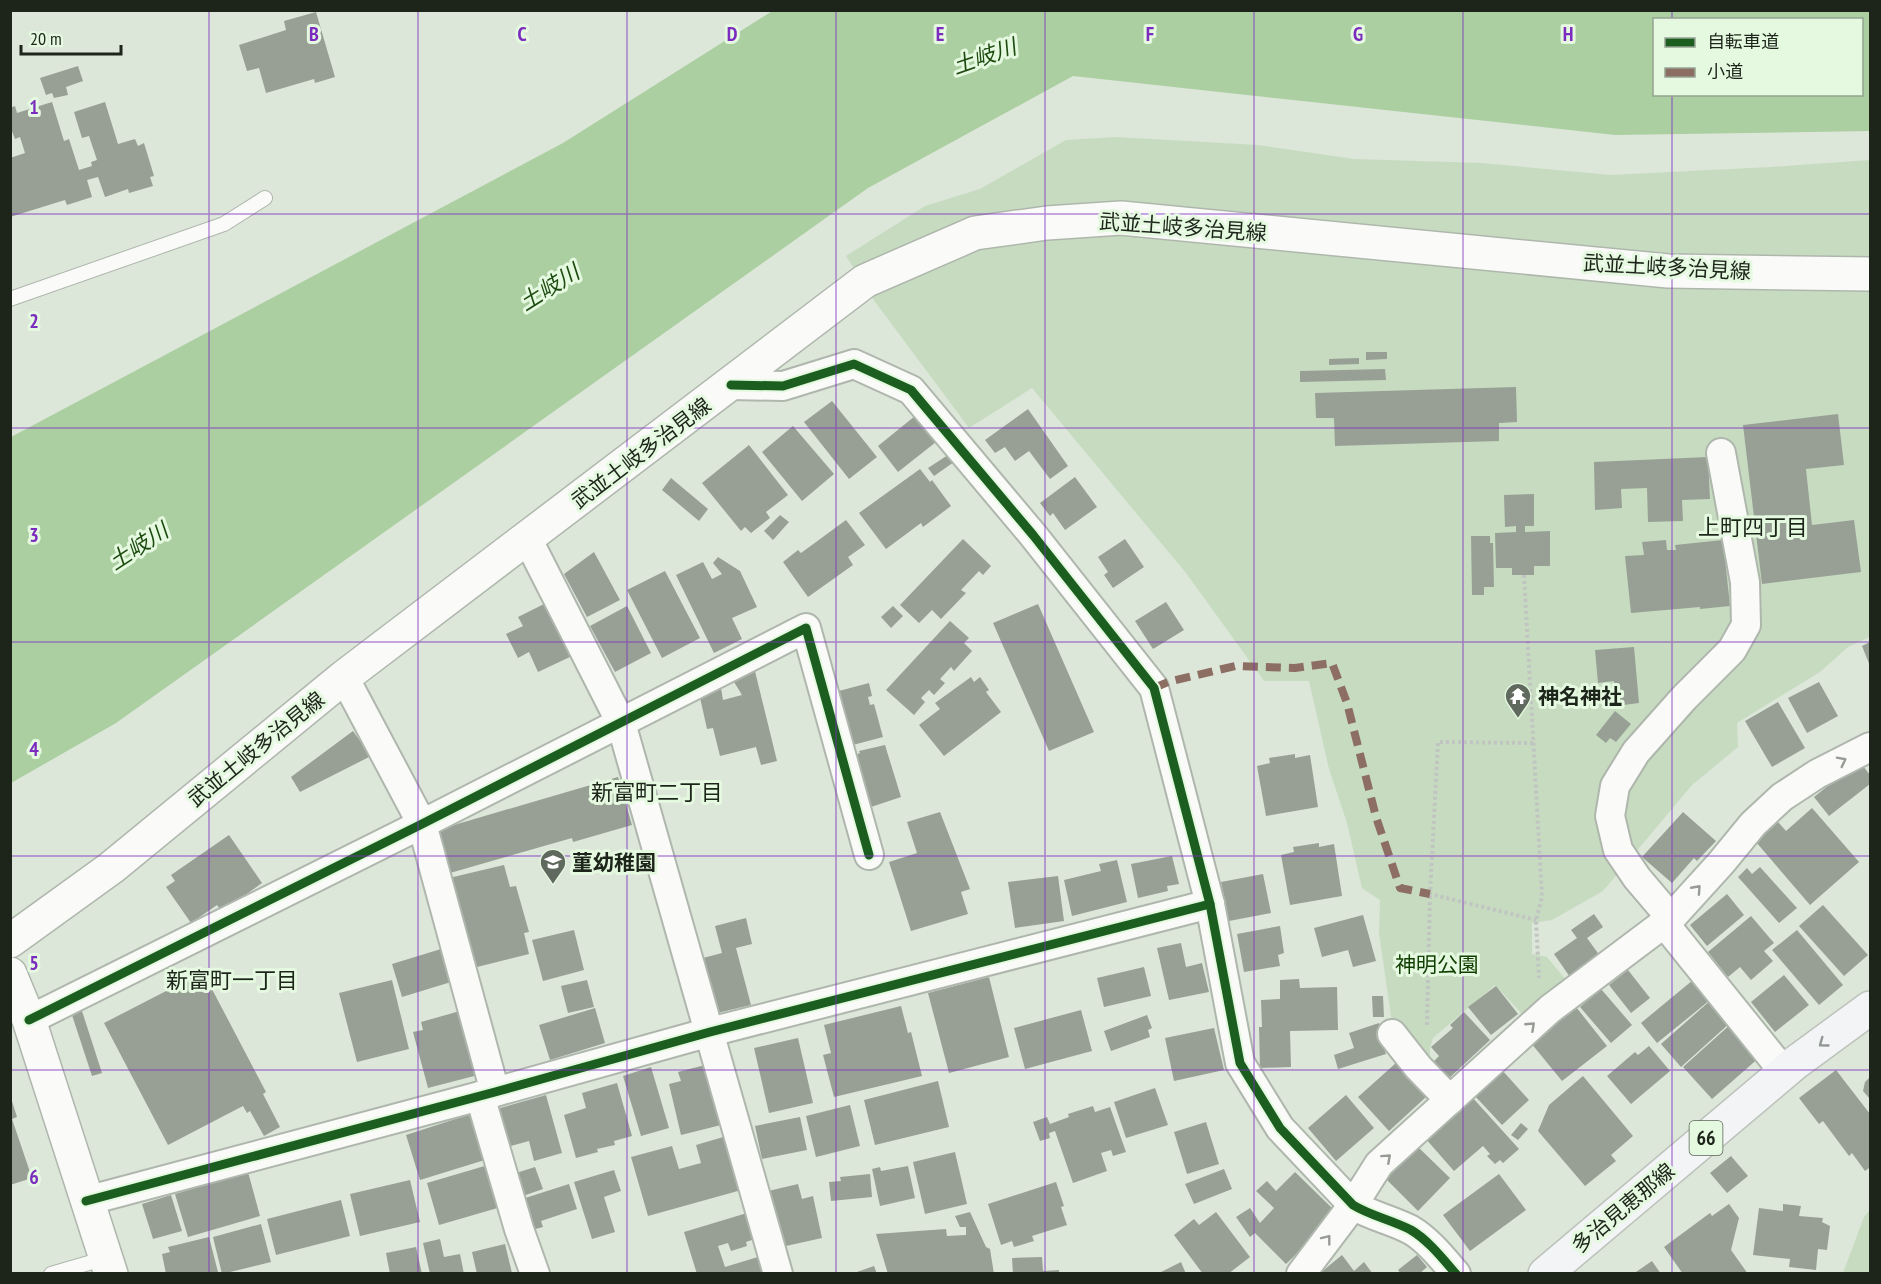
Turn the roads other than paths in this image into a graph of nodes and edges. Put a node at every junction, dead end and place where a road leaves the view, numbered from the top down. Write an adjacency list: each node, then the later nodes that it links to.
1 (264, 198): 3 (lane)
2 (1870, 274): 4 (main road, 武並土岐多治見線)
3 (10, 300)
4 (731, 385): 6 (main road, 武並土岐多治見線); 12 (street)
5 (1721, 453): 13 (street)
6 (527, 538): 7 (main road, 武並土岐多治見線); 8 (street)
7 (344, 677): 10 (street); 14 (main road, 武並土岐多治見線)
8 (621, 723): 10 (street); 11 (street); 18 (street)
9 (1870, 747): 13 (street, one-way to 9)
10 (422, 824): 17 (street); 21 (street)
11 (868, 855)
12 (1210, 904): 18 (street); 24 (street)
13 (1667, 921): 20 (street); 22 (street, one-way to 13)
14 (10, 941)
15 (10, 974): 17 (main road)
16 (1870, 1008): 20 (main road, 多治見恵那線 / 66, one-way to 20)
17 (29, 1020): 23 (main road)
18 (710, 1032): 21 (street); 28 (street)
19 (1392, 1034): 22 (street)
20 (1784, 1072): 31 (main road, 多治見恵那線 / 66)
21 (488, 1094): 23 (street); 27 (street)
22 (1450, 1100): 24 (street, one-way to 22)
23 (86, 1201): 25 (main road)
24 (1353, 1205): 29 (street, one-way to 24); 30 (street)
25 (108, 1266): 26 (lane)
26 (51, 1274)
27 (535, 1274)
28 (778, 1274)
29 (1301, 1274)
30 (1456, 1274)
31 (1545, 1274)

